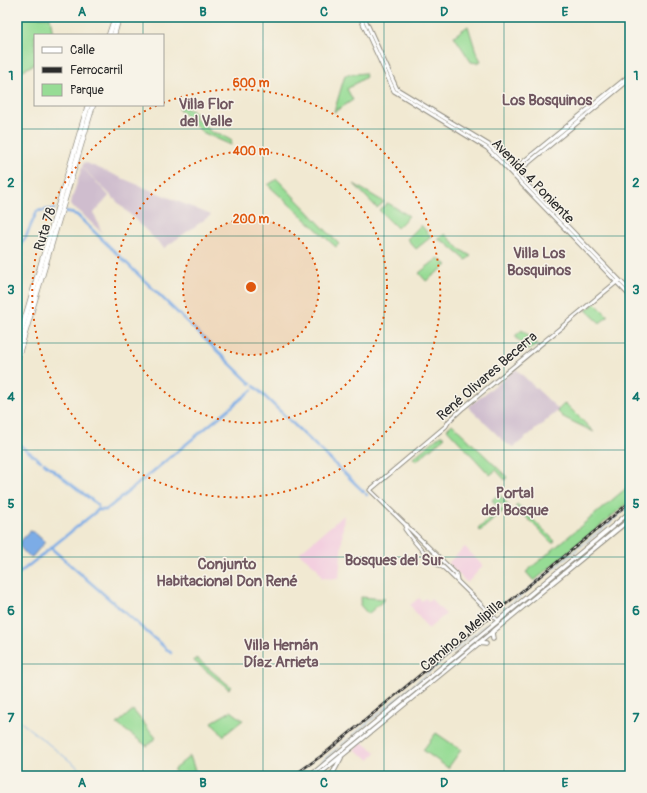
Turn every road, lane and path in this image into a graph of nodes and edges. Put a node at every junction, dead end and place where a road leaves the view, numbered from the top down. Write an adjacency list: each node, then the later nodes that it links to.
1 (115, 17): 5 (highway)
2 (120, 17): 6 (highway)
3 (360, 17): 11 (street, Avenida 4 Poniente)
4 (364, 17): 11 (street, Avenida 4 Poniente)
5 (109, 34)
6 (114, 34)
7 (630, 75): 11 (street)
8 (630, 79): 11 (street)
9 (88, 106): 15 (highway, Ruta 78)
10 (93, 106): 16 (highway, Ruta 78)
11 (513, 172): 12 (street, Avenida 4 Poniente)
12 (617, 281): 13 (street, Avenida 4 Poniente); 14 (street, Avenida 4 Poniente); 19 (street, René Olivares Becerra)
13 (630, 291)
14 (630, 296)
15 (17, 345)
16 (17, 360)
17 (630, 512): 21 (main road, Camino a Melipilla)
18 (630, 519): 22 (main road, Camino a Melipilla)
19 (406, 525): 20 (street); 20 (street)
20 (458, 580): 21 (street)
21 (496, 618): 26 (main road, Camino a Melipilla)
22 (492, 632): 23 (main road); 24 (main road, Camino a Melipilla)
23 (493, 639)
24 (478, 643): 25 (main road); 28 (main road, Camino a Melipilla)
25 (486, 644)
26 (398, 702): 27 (main road, Camino a Melipilla); 28 (main road)
27 (393, 707): 29 (main road); 34 (main road, Camino a Melipilla)
28 (401, 707): 29 (main road, Camino a Melipilla)
29 (396, 711): 30 (main road, Camino a Melipilla)
30 (343, 755): 31 (main road); 35 (main road, Camino a Melipilla)
31 (338, 763): 32 (main road); 33 (main road)
32 (341, 768)
33 (334, 771): 36 (street)
34 (310, 776)
35 (317, 776)
36 (330, 776)

